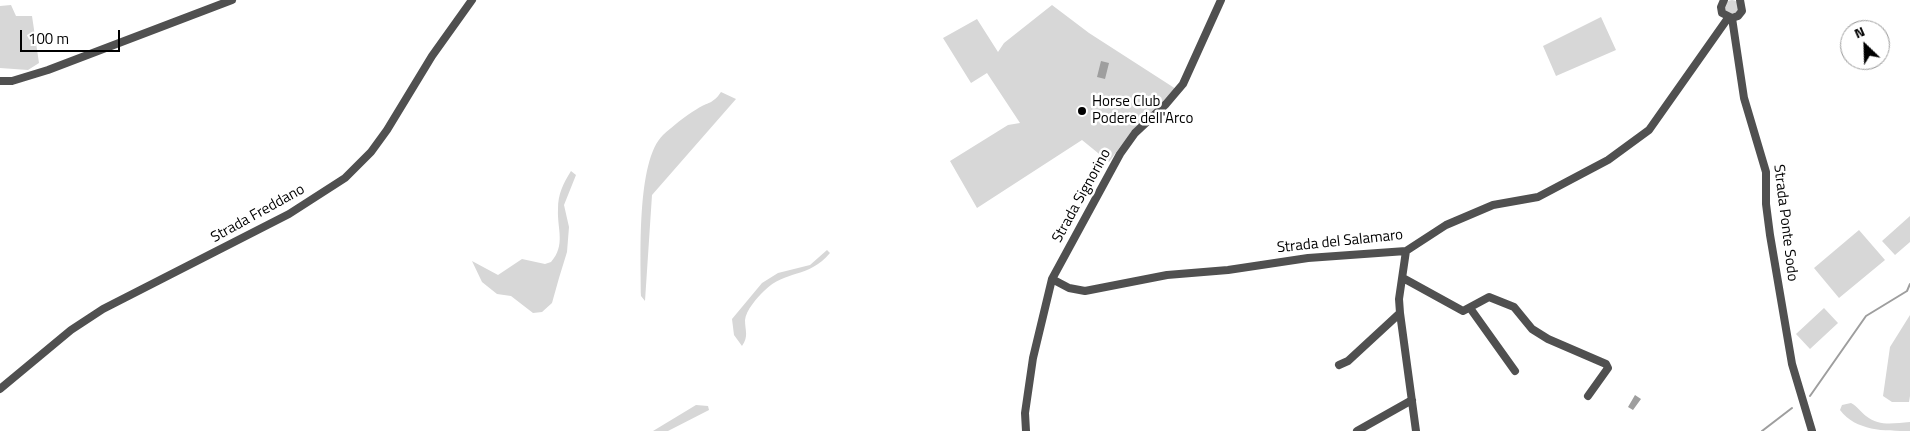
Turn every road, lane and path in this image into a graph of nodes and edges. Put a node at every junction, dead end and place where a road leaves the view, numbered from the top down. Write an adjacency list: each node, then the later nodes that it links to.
1 (232, 0): 7 (street)
2 (472, 0): 15 (street, Strada Freddano)
3 (1221, 0): 10 (street, Strada Signorino)
4 (1724, 0): 6 (street, Strada Ponte Sodo)
5 (1742, 1): 6 (street, Strada del Salamaro)
6 (1730, 18): 8 (street, Strada del Salamaro); 21 (street, Strada Ponte Sodo)
7 (0, 82)
8 (1406, 251): 9 (street); 10 (street, Strada del Salamaro)
9 (1403, 278): 11 (street); 12 (street)
10 (1052, 279): 18 (street, Strada Signorino)
11 (1470, 308): 14 (street); 16 (street)
12 (1400, 313): 13 (street); 17 (street)
13 (1339, 365)
14 (1515, 371)
15 (0, 389)
16 (1588, 396)
17 (1412, 400): 19 (street); 20 (street)
18 (1026, 431)
19 (1357, 431)
20 (1416, 431)
21 (1812, 431)

